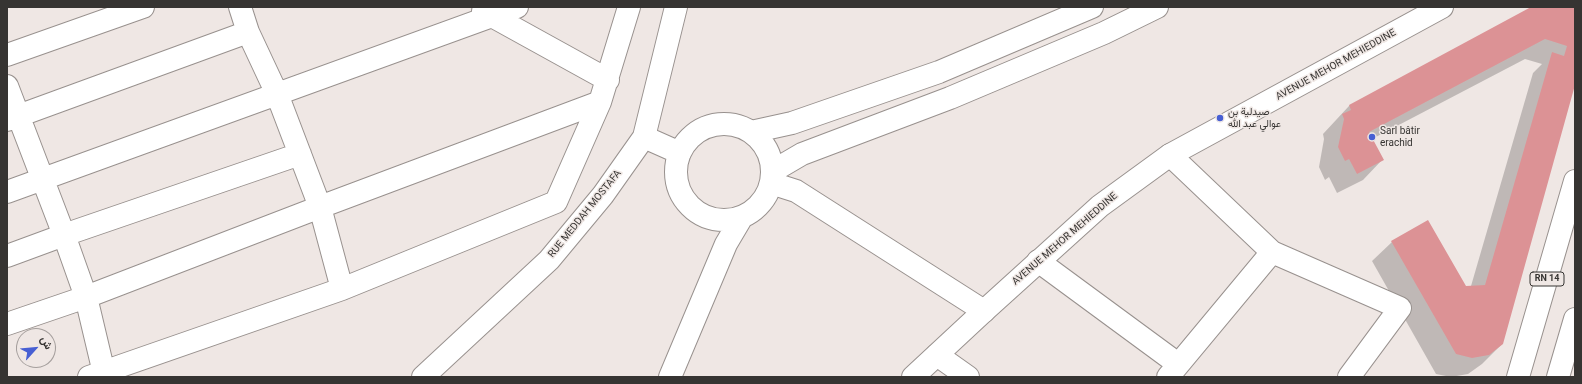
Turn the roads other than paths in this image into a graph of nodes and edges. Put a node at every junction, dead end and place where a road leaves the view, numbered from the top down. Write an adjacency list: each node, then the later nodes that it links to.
1 (143, 7): 11 (street)
2 (240, 7): 10 (street)
3 (517, 7): 9 (street)
4 (629, 7): 12 (street)
5 (676, 7): 18 (street, RUE MEDDAH MOSTAFA)
6 (1092, 7): 17 (street)
7 (1156, 7): 22 (street)
8 (1442, 7): 21 (street, AVENUE MEHOR MEHIEDDINE)
9 (485, 10): 12 (street); 14 (street)
10 (248, 32): 14 (street); 16 (street)
11 (7, 55)
12 (608, 80): 15 (street)
13 (7, 86): 16 (street)
14 (277, 94): 20 (street); 23 (street)
15 (600, 102): 26 (street); 32 (street)
16 (13, 118): 23 (street)
17 (751, 132): 19 (street); 22 (street)
18 (644, 137): 19 (street); 40 (street, RUE MEDDAH MOSTAFA)
19 (680, 153): 27 (street)
20 (300, 154): 26 (street); 28 (street)
21 (1170, 155): 29 (street); 31 (street, AVENUE MEHOR MEHIEDDINE)
22 (772, 177): 27 (street); 34 (street)
23 (42, 179): 25 (street); 28 (street)
24 (1575, 181): 45 (street, RN 14)
25 (7, 192)
26 (320, 207): 32 (street); 33 (street)
27 (742, 217): 41 (street)
28 (64, 235): 30 (street); 33 (street)
29 (1272, 252): 38 (street); 44 (street)
30 (7, 256)
31 (1038, 261): 34 (street, AVENUE MEHOR MEHIEDDINE); 38 (street)
32 (342, 289): 39 (street)
33 (86, 297): 36 (street); 39 (street)
34 (984, 311): 37 (street, AVENUE MEHOR MEHIEDDINE)
35 (1575, 319): 46 (street)
36 (7, 324)
37 (938, 355): 42 (street, AVENUE MEHOR MEHIEDDINE); 43 (street)
38 (1173, 371)
39 (97, 375)
40 (423, 377)
41 (670, 377)
42 (913, 377)
43 (968, 377)
44 (1349, 377)
45 (1518, 377)
46 (1558, 377)

